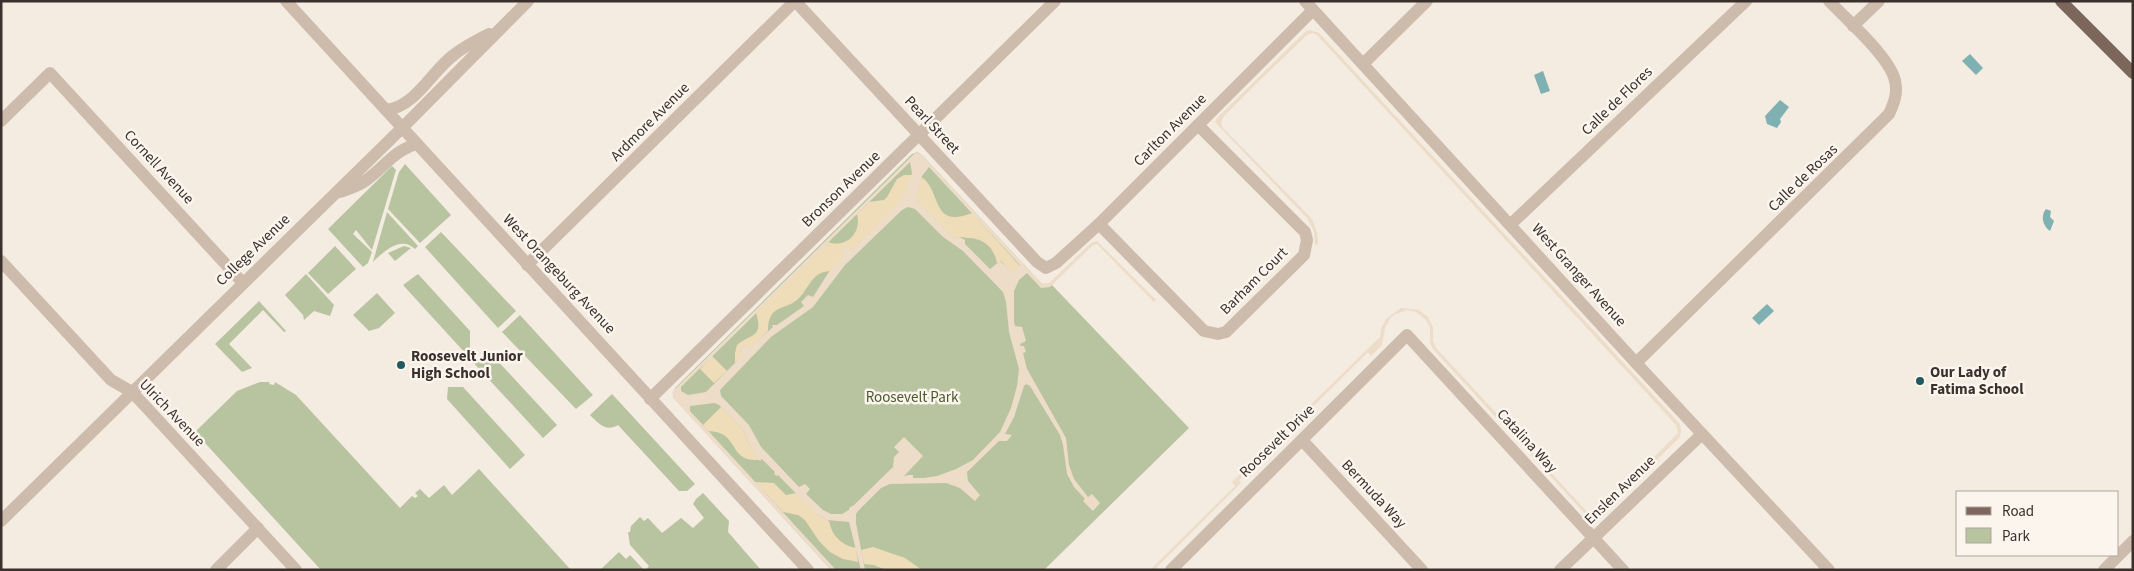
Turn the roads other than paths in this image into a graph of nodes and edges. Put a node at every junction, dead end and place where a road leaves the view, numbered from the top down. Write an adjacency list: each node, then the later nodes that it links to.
1 (286, 1): 15 (street, West Orangeburg Avenue)
2 (528, 1): 11 (street, College Avenue)
3 (795, 1): 19 (street, Pearl Street); 25 (street, Ardmore Avenue)
4 (1055, 1): 19 (street, Bronson Avenue)
5 (1427, 1): 13 (street)
6 (1746, 1): 23 (street, Calle de Flores)
7 (1829, 1): 12 (street)
8 (1879, 1): 12 (street)
9 (2062, 1): 14 (main road)
10 (1309, 6): 13 (street, West Granger Avenue); 17 (street, Carlton Avenue)
11 (502, 26): 15 (street); 18 (street, College Avenue)
12 (1853, 26): 29 (street, Calle de Rosas)
13 (1363, 64): 23 (street, West Granger Avenue)
14 (2133, 73)
15 (386, 110): 18 (street, West Orangeburg Avenue)
16 (1, 121): 27 (street, Cornell Avenue)
17 (1198, 125): 22 (street, Carlton Avenue); 22 (street, Barham Court)
18 (402, 128): 20 (street, West Orangeburg Avenue); 21 (street, College Avenue)
19 (919, 136): 26 (street, Pearl Street); 31 (street, Bronson Avenue)
20 (417, 144): 21 (street); 25 (street, West Orangeburg Avenue)
21 (331, 196): 27 (street, College Avenue)
22 (1099, 224): 26 (street, Carlton Avenue)
23 (1511, 224): 29 (street, West Granger Avenue)
24 (1, 261): 30 (street, Ulrich Avenue)
25 (527, 265): 31 (street, West Orangeburg Avenue)
26 (1046, 268)
27 (243, 283): 30 (street, College Avenue)
28 (1406, 335): 33 (street, Roosevelt Drive); 36 (street, Catalina Way)
29 (1636, 363): 32 (street, West Granger Avenue)
30 (132, 392): 34 (street, College Avenue); 35 (street, Ulrich Avenue)
31 (650, 399): 42 (street, West Orangeburg Avenue)
32 (1702, 434): 36 (street, Enslen Avenue); 47 (street, West Granger Avenue)
33 (1302, 440): 43 (street, Roosevelt Drive); 44 (street, Bermuda Way)
34 (1, 521)
35 (258, 528): 40 (street); 41 (street, Ulrich Avenue)
36 (1593, 538): 45 (street, Enslen Avenue); 46 (street, Catalina Way)
37 (2133, 541): 38 (street)
38 (2119, 555)
39 (2118, 556): 48 (street)
40 (216, 570)
41 (296, 570)
42 (808, 570)
43 (1171, 570)
44 (1422, 570)
45 (1560, 570)
46 (1623, 570)
47 (1829, 570)
48 (2104, 570)

